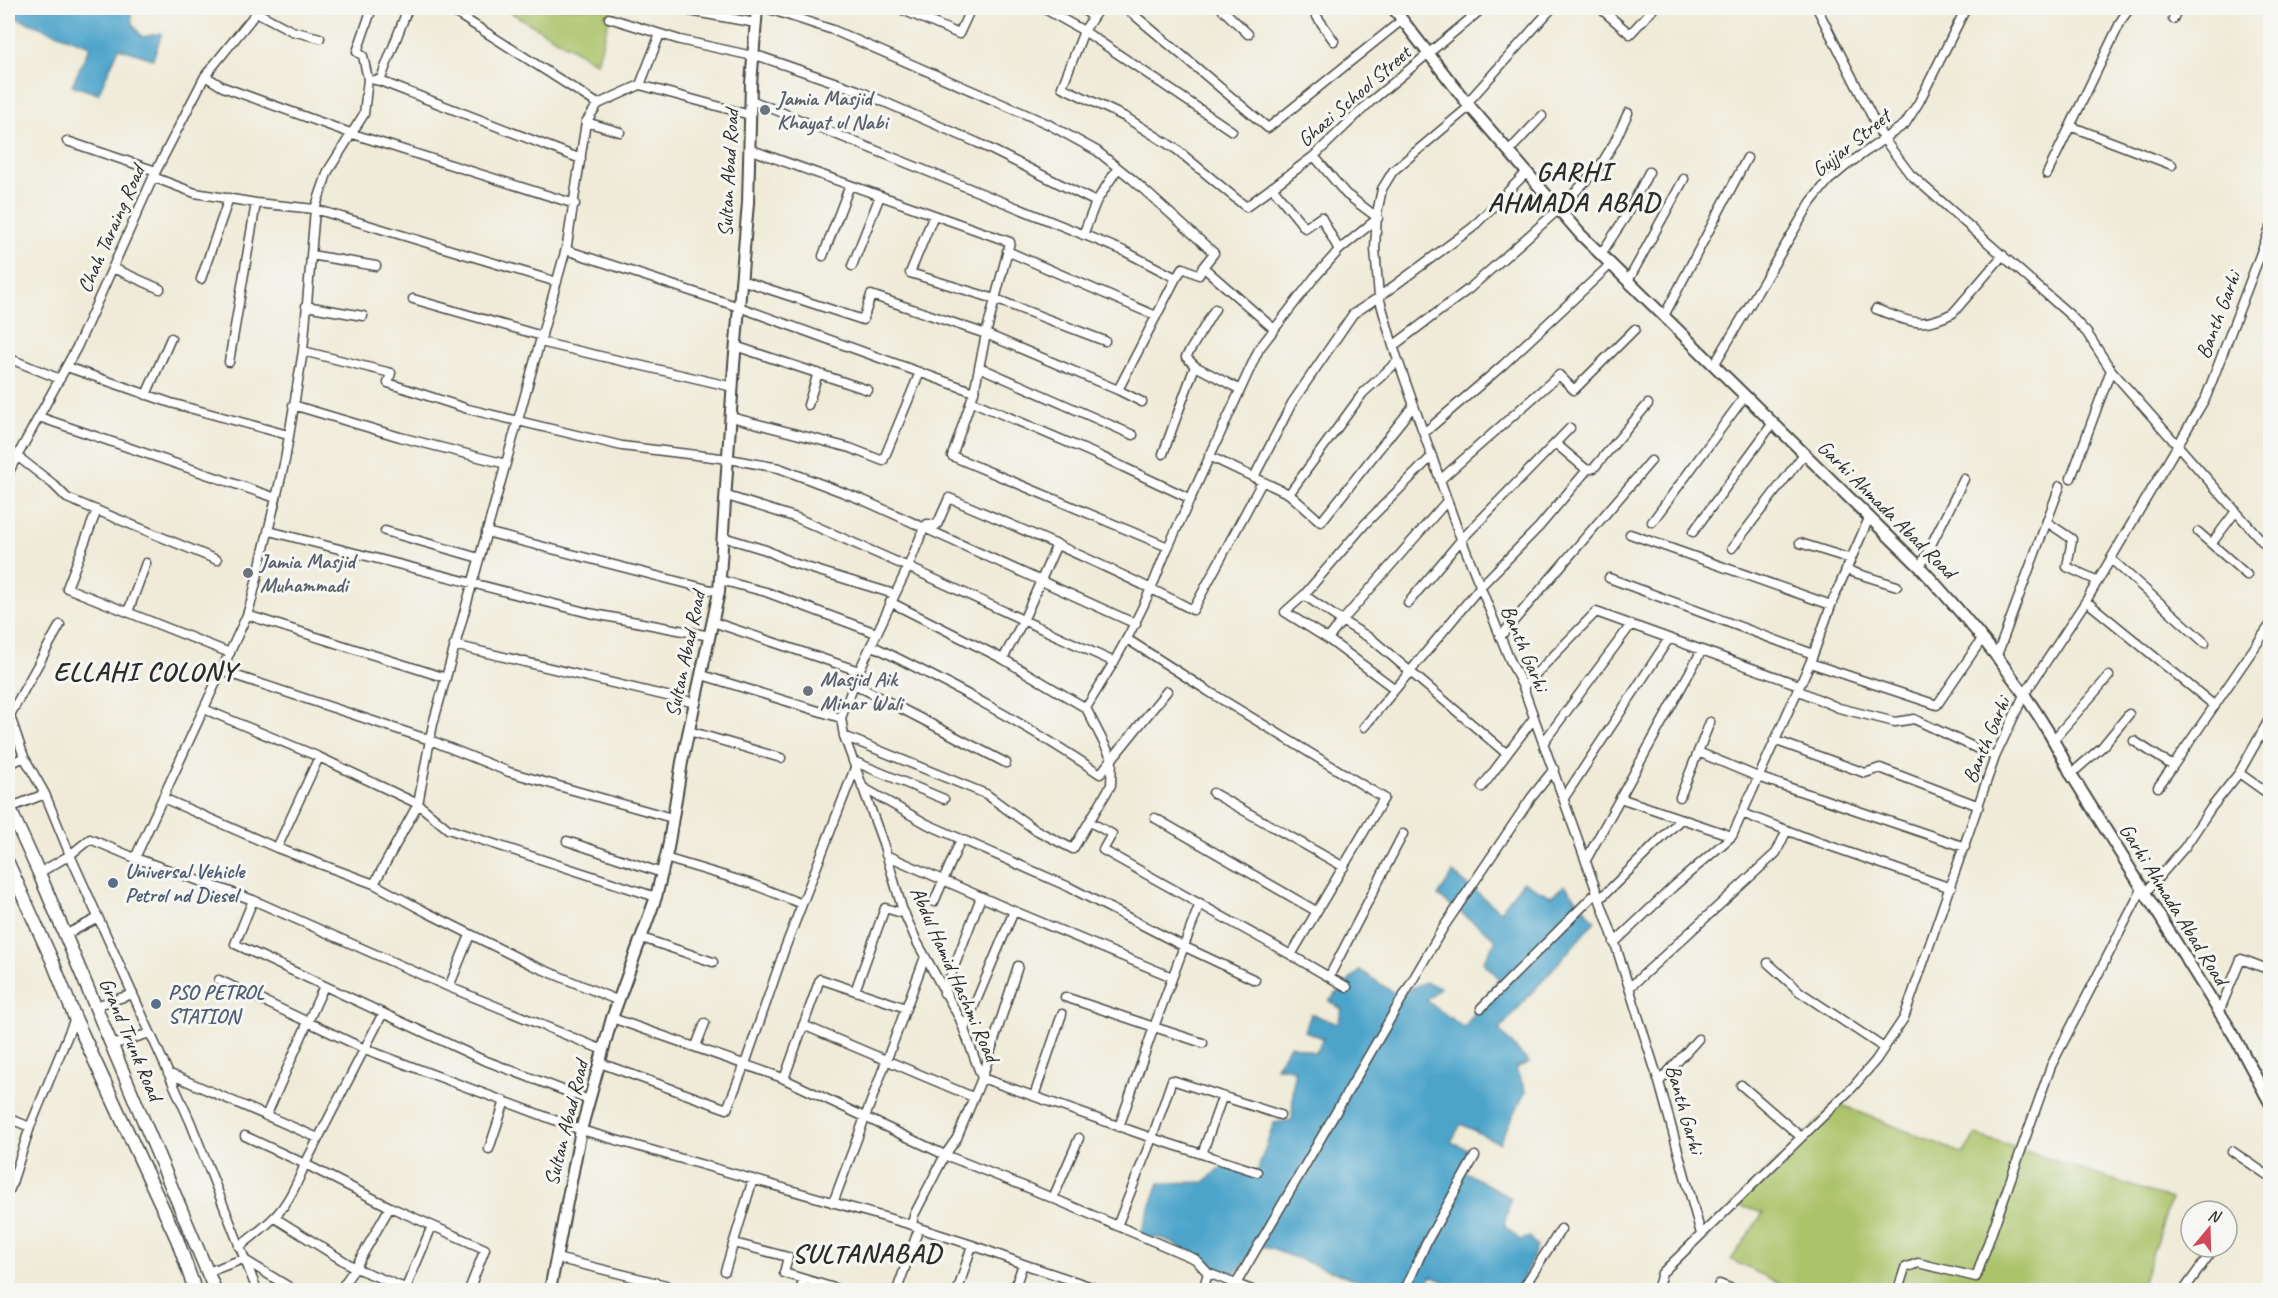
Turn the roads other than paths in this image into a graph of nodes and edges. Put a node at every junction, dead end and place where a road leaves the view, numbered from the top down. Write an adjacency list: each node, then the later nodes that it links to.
1 (372, 8): 39 (street)
2 (408, 8): 40 (street)
3 (448, 8): 43 (street)
4 (673, 8): 25 (street)
5 (757, 8): 30 (street, Sultan Abad Road)
6 (766, 8): 61 (street)
7 (898, 8): 8 (street)
8 (971, 8)
9 (1043, 8): 31 (street)
10 (1081, 8): 26 (street)
11 (1099, 8): 26 (street)
12 (1126, 8): 29 (street)
13 (1221, 8): 33 (street)
14 (1311, 8): 35 (street)
15 (1393, 8): 29 (street, Garhi Ahmada Abad Road)
16 (1483, 8): 36 (street, Ghazi School Street)
17 (1552, 8): 44 (street, Banth Garhi)
18 (1600, 8): 19 (street)
19 (1654, 8)
20 (1817, 8): 53 (street)
21 (1966, 8): 53 (street, Gujjar Street)
22 (2130, 8): 49 (street)
23 (2178, 8): 28 (street)
24 (258, 10): 34 (street); 38 (street, Chah Taraing Road)
25 (705, 11): 30 (street)
26 (1092, 16): 31 (street)
27 (609, 18): 32 (street)
28 (2173, 19)
29 (1402, 20): 36 (street, Garhi Ahmada Abad Road)
30 (756, 23): 37 (street, Sultan Abad Road)
31 (1084, 31): 50 (street); 68 (street, Ghazi School Street)
32 (660, 34): 37 (street); 41 (street)
33 (1248, 34)
34 (320, 38)
35 (1334, 41)
36 (1429, 54): 44 (street, Garhi Ahmada Abad Road); 57 (street, Ghazi School Street)
37 (753, 55): 42 (street, Sultan Abad Road); 71 (street)
38 (205, 76): 52 (street); 64 (street, Chah Taraing Road)
39 (368, 79): 40 (street); 52 (street)
40 (380, 81): 59 (street)
41 (640, 85): 43 (street); 46 (street)
42 (751, 100): 46 (street, Sultan Abad Road); 79 (street)
43 (598, 104): 48 (street)
44 (1469, 104): 56 (street, Garhi Ahmada Abad Road); 77 (street, Banth Garhi)
45 (1628, 113): 75 (street)
46 (750, 115): 55 (street, Sultan Abad Road)
47 (1542, 116): 56 (street)
48 (586, 122): 51 (street); 59 (street)
49 (2070, 126): 60 (street); 65 (street)
50 (1232, 131)
51 (620, 132)
52 (353, 134): 73 (street); 74 (street)
53 (1883, 138): 86 (street); 120 (street, Gujjar Street)
54 (67, 141): 64 (street)
55 (749, 149): 67 (street); 94 (street, Sultan Abad Road)
56 (1509, 151): 62 (street, Garhi Ahmada Abad Road)
57 (1314, 156): 68 (street, Ghazi School Street); 77 (street)
58 (1747, 158): 107 (street)
59 (581, 159): 73 (street)
60 (2172, 165)
61 (1118, 168): 71 (street); 90 (street)
62 (1527, 172): 75 (street, Garhi Ahmada Abad Road); 98 (street)
63 (1648, 172): 83 (street)
64 (155, 174): 70 (street); 91 (street, Chah Taraing Road)
65 (2047, 174)
66 (1684, 179): 95 (street)
67 (850, 185): 69 (street); 85 (street)
68 (1272, 187): 81 (street)
69 (880, 196): 76 (street); 89 (street)
70 (229, 198): 72 (street); 93 (street)
71 (1096, 202): 79 (street)
72 (256, 203): 74 (street); 119 (street)
73 (575, 204): 80 (street)
74 (315, 209): 84 (street); 96 (street)
75 (1559, 209): 83 (street, Garhi Ahmada Abad Road); 115 (street)
76 (933, 215): 82 (street); 100 (street)
77 (1378, 219): 81 (street); 98 (street, Banth Garhi)
78 (2271, 229): 150 (street, Banth Garhi)
79 (1083, 235): 92 (street)
80 (566, 250): 96 (street); 102 (street)
81 (1339, 250): 108 (street)
82 (1007, 251): 100 (street); 106 (street)
83 (1601, 254): 87 (street, Garhi Ahmada Abad Road)
84 (310, 255): 88 (street); 101 (street)
85 (824, 255)
86 (2003, 255): 104 (street); 124 (street)
87 (1611, 264): 95 (street, Garhi Ahmada Abad Road); 146 (street)
88 (376, 266)
89 (852, 266)
90 (1203, 267): 92 (street); 108 (street)
91 (112, 268): 97 (street); 122 (street, Chah Taraing Road)
92 (1176, 278): 106 (street)
93 (201, 279)
94 (741, 280): 102 (street, Sultan Abad Road); 110 (street)
95 (1628, 281): 107 (street, Garhi Ahmada Abad Road)
96 (557, 282): 112 (street)
97 (160, 289)
98 (1379, 297): 115 (street, Banth Garhi); 163 (street)
99 (413, 299): 112 (street)
100 (995, 299): 110 (street); 113 (street)
101 (306, 306): 105 (street); 116 (street)
102 (739, 307): 114 (street, Sultan Abad Road); 125 (street)
103 (1215, 309): 121 (street)
104 (1876, 309)
105 (363, 316)
106 (1156, 316): 131 (street)
107 (1664, 316): 120 (street, Garhi Ahmada Abad Road)
108 (1274, 328): 129 (street)
109 (1635, 329): 164 (street)
110 (986, 334): 123 (street); 131 (street)
111 (171, 338): 133 (street)
112 (541, 339): 128 (street); 143 (street)
113 (1105, 341)
114 (735, 345): 126 (street); 128 (street, Sultan Abad Road)
115 (1393, 346): 118 (street, Banth Garhi)
116 (303, 351): 138 (street); 143 (street)
117 (8, 358): 127 (street)
118 (1398, 361): 140 (street, Banth Garhi); 166 (street)
119 (229, 362)
120 (1714, 365): 134 (street, Garhi Ahmada Abad Road)
121 (1195, 366): 129 (street); 151 (street)
122 (67, 367): 127 (street, Chah Taraing Road); 133 (street)
123 (979, 367): 132 (street); 148 (street)
124 (2111, 370): 150 (street); 161 (street)
125 (920, 372): 132 (street); 142 (street)
126 (818, 373): 130 (street); 139 (street)
127 (60, 379): 141 (street, Chah Taraing Road)
128 (733, 387): 142 (street, Sultan Abad Road)
129 (1239, 389): 154 (street)
130 (868, 390)
131 (1119, 390): 136 (street)
132 (974, 392): 135 (street)
133 (146, 395): 147 (street)
134 (1745, 396): 144 (street, Garhi Ahmada Abad Road); 174 (street)
135 (971, 401): 169 (street); 188 (street)
136 (1142, 402)
137 (1648, 404): 159 (street)
138 (293, 405): 147 (street); 158 (street)
139 (808, 405)
140 (1414, 405): 146 (street, Banth Garhi); 166 (street)
141 (39, 417): 153 (street, Chah Taraing Road); 168 (street)
142 (731, 417): 156 (street, Sultan Abad Road)
143 (518, 421): 156 (street); 158 (street)
144 (1773, 423): 152 (street, Garhi Ahmada Abad Road); 180 (street)
145 (1570, 428): 149 (street)
146 (1424, 433): 155 (street, Banth Garhi)
147 (288, 435): 168 (street)
148 (1133, 435)
149 (1555, 444): 159 (street); 184 (street)
150 (2178, 444): 172 (street); 193 (street, Banth Garhi)
151 (1163, 454)
152 (1804, 454): 173 (street, Garhi Ahmada Abad Road); 189 (street)
153 (17, 456): 160 (street, Chah Taraing Road); 171 (street)
154 (1209, 456): 163 (street); 169 (street)
155 (1432, 456): 164 (street, Banth Garhi); 209 (street)
156 (729, 459): 167 (street, Sultan Abad Road); 176 (street)
157 (1651, 462): 225 (street)
158 (506, 464): 179 (street)
159 (1587, 470): 206 (street)
160 (8, 473)
161 (2071, 478)
162 (1964, 479): 197 (street)
163 (1258, 480): 166 (street); 207 (street)
164 (1440, 480): 170 (street, Banth Garhi)
165 (2060, 486): 175 (street)
166 (1289, 494)
167 (727, 496): 183 (street, Sultan Abad Road); 196 (street)
168 (276, 498): 177 (street)
169 (1191, 499): 188 (street)
170 (1447, 501): 184 (street, Banth Garhi); 217 (street)
171 (97, 510): 194 (street); 214 (street)
172 (2236, 511): 186 (street); 190 (street)
173 (1869, 518): 192 (street); 197 (street, Garhi Ahmada Abad Road)
174 (1653, 522)
175 (2047, 522): 203 (street); 237 (street)
176 (924, 528): 187 (street); 196 (street); 202 (street)
177 (269, 531): 204 (street); 215 (street)
178 (385, 531): 191 (street)
179 (486, 532): 191 (street); 208 (street)
180 (1693, 532)
181 (2198, 532): 186 (street)
182 (1630, 534): 213 (street)
183 (723, 537): 201 (street, Sultan Abad Road); 210 (street)
184 (1461, 540): 206 (street, Banth Garhi); 212 (street)
185 (1800, 543): 192 (street)
186 (2211, 543): 199 (street)
187 (1057, 544): 202 (street); 207 (street)
188 (1168, 547): 207 (street)
189 (1732, 548)
190 (2271, 550)
191 (479, 558): 204 (street)
192 (1851, 559): 198 (street)
193 (2111, 559): 203 (street, Banth Garhi); 230 (street)
194 (217, 560)
195 (146, 562): 214 (street)
196 (908, 567): 210 (street); 216 (street)
197 (1920, 567): 228 (street, Garhi Ahmada Abad Road)
198 (1846, 570): 205 (street); 213 (street)
199 (2247, 575)
200 (1609, 578): 235 (street)
201 (720, 580): 208 (street, Sultan Abad Road); 223 (street)
202 (1041, 581): 216 (street); 219 (street)
203 (2098, 581): 211 (street, Banth Garhi)
204 (471, 583): 224 (street); 231 (street)
205 (1898, 586)
206 (1480, 587): 225 (street, Banth Garhi); 242 (street)
207 (1152, 589): 219 (street)
208 (719, 592): 218 (street, Sultan Abad Road)
209 (1304, 595): 217 (street); 227 (street)
210 (892, 598): 223 (street); 236 (street)
211 (2086, 601): 251 (street, Banth Garhi); 253 (street)
212 (1408, 603)
213 (1831, 605): 235 (street)
214 (128, 612): 234 (street)
215 (247, 615): 234 (street); 245 (street)
216 (1023, 621): 236 (street); 238 (street)
217 (1342, 621): 227 (street); 242 (street)
218 (713, 622): 224 (street, Sultan Abad Road); 241 (street)
219 (1136, 624): 226 (street)
220 (60, 625): 256 (street)
221 (2271, 625): 253 (street)
222 (1630, 626): 229 (street); 247 (street); 269 (street)
223 (876, 633): 232 (street)
224 (710, 636): 243 (street, Sultan Abad Road)
225 (1500, 637): 247 (street, Banth Garhi)
226 (1127, 639): 238 (street); 317 (street)
227 (1328, 639): 249 (street)
228 (1982, 639): 237 (street, Garhi Ahmada Abad Road); 239 (street)
229 (1668, 640): 233 (street); 293 (street)
230 (2205, 643)
231 (454, 645): 245 (street); 252 (street)
232 (871, 645): 241 (street); 276 (street)
233 (1702, 650): 248 (street); 294 (street)
234 (230, 653): 240 (street)
235 (1813, 654): 239 (street)
236 (1003, 658): 254 (street)
237 (1996, 658): 251 (street, Garhi Ahmada Abad Road)
238 (1114, 662): 254 (street)
239 (1810, 663): 248 (street)
240 (222, 670): 255 (street); 266 (street)
241 (859, 671): 246 (street)
242 (1410, 672): 249 (street); 271 (street)
243 (702, 675): 252 (street, Sultan Abad Road); 258 (street)
244 (2109, 676): 265 (street)
245 (446, 678): 266 (street)
246 (854, 684): 258 (street); 277 (street)
247 (1523, 687): 259 (street, Banth Garhi)
248 (1798, 688): 267 (street); 274 (street)
249 (1395, 689): 262 (street)
250 (1167, 692): 276 (street)
251 (2024, 695): 265 (street, Garhi Ahmada Abad Road); 274 (street, Banth Garhi)
252 (696, 703): 263 (street, Sultan Abad Road)
253 (2215, 706): 280 (street)
254 (1086, 708): 276 (street)
255 (204, 709): 273 (street); 292 (street)
256 (9, 713): 272 (street)
257 (2129, 714): 283 (street)
258 (842, 718): 264 (street, Abdul Hamid Hashmi Road)
259 (1534, 718): 269 (street, Banth Garhi); 271 (street)
260 (2271, 718): 282 (street)
261 (1710, 722): 270 (street)
262 (1364, 727)
263 (689, 731): 275 (street); 301 (street, Sultan Abad Road)
264 (844, 736): 278 (street, Abdul Hamid Hashmi Road); 303 (street)
265 (2054, 739): 283 (street, Garhi Ahmada Abad Road)
266 (430, 740): 296 (street); 301 (street)
267 (1774, 741): 284 (street); 298 (street)
268 (2134, 741): 280 (street)
269 (1543, 743): 281 (street, Banth Garhi)
270 (1698, 752): 284 (street); 291 (street)
271 (1507, 754): 286 (street)
272 (24, 757): 279 (street); 288 (street)
273 (319, 757): 296 (street); 310 (street)
274 (1995, 757): 298 (street, Banth Garhi)
275 (781, 758)
276 (1113, 759): 303 (street)
277 (1006, 763)
278 (854, 764): 285 (street, Abdul Hamid Hashmi Road); 295 (street); 330 (street)
279 (8, 765)
280 (2173, 766): 287 (street)
281 (1554, 769): 293 (street, Banth Garhi); 437 (street)
282 (2239, 773): 290 (street); 323 (street)
283 (2071, 774): 323 (street, Garhi Ahmada Abad Road)
284 (1758, 777): 299 (street); 309 (street)
285 (862, 787): 307 (street); 312 (street, Abdul Hamid Hashmi Road)
286 (1482, 787)
287 (2158, 787)
288 (45, 794): 297 (street); 311 (street)
289 (1213, 794): 317 (street)
290 (2271, 795)
291 (1680, 797)
292 (163, 798): 310 (street); 313 (street)
293 (1564, 798): 315 (street, Banth Garhi)
294 (1620, 798): 302 (street); 315 (street)
295 (944, 799)
296 (418, 804): 321 (street); 325 (street)
297 (8, 806): 318 (main road, Grand Trunk Road)
298 (1979, 806): 309 (street, Banth Garhi)
299 (1742, 813): 304 (street); 306 (street)
300 (1155, 818): 332 (street)
301 (672, 819): 314 (street, Sultan Abad Road)
302 (1682, 819): 306 (street); 324 (street)
303 (1090, 822): 329 (street)
304 (1787, 830): 322 (street); 353 (street)
305 (1403, 834): 347 (street)
306 (1732, 836): 338 (street)
307 (961, 839): 320 (street); 339 (street)
308 (567, 841): 319 (street)
309 (1965, 847): 322 (street, Banth Garhi)
310 (277, 848): 321 (street)
311 (70, 855): 313 (street); 318 (street); 334 (street)
312 (886, 855): 320 (street); 333 (street, Abdul Hamid Hashmi Road)
313 (135, 858): 327 (street)
314 (665, 858): 319 (street, Sultan Abad Road); 330 (street)
315 (1586, 860): 324 (street, Banth Garhi)
316 (8, 863): 365 (main road, Grand Trunk Road)
317 (1344, 867): 332 (street)
318 (39, 873): 336 (main road, Grand Trunk Road)
319 (662, 873): 325 (street, Sultan Abad Road)
320 (942, 880): 326 (street); 328 (street)
321 (374, 884): 335 (street)
322 (1951, 888): 377 (street, Banth Garhi)
323 (2143, 891): 362 (street, Garhi Ahmada Abad Road); 460 (street)
324 (1598, 896): 338 (street, Banth Garhi); 361 (street)
325 (656, 897): 337 (street, Sultan Abad Road)
326 (981, 897): 331 (street); 355 (street)
327 (253, 900): 350 (street); 351 (street)
328 (934, 902)
329 (1200, 903): 339 (street); 340 (street)
330 (802, 904): 382 (street)
331 (1014, 911): 346 (street); 371 (street)
332 (1316, 911): 340 (street)
333 (905, 914): 341 (street, Abdul Hamid Hashmi Road); 354 (street)
334 (98, 918): 336 (street); 356 (street)
335 (470, 934): 351 (street); 358 (street)
336 (65, 935): 359 (main road, Grand Trunk Road)
337 (642, 938): 342 (street); 358 (street, Sultan Abad Road)
338 (1614, 942): 353 (street, Banth Garhi)
339 (1183, 946): 346 (street); 349 (street)
340 (1291, 955): 347 (street)
341 (925, 957): 355 (street, Abdul Hamid Hashmi Road); 360 (street)
342 (713, 962)
343 (1768, 963): 377 (street)
344 (1018, 966): 384 (street)
345 (2271, 970): 362 (street)
346 (1172, 977): 370 (street)
347 (1329, 977): 352 (street)
348 (219, 980): 367 (street)
349 (1255, 980)
350 (324, 986): 363 (street); 367 (street)
351 (449, 987): 379 (street)
352 (1347, 987)
353 (1629, 988): 386 (street, Banth Garhi)
354 (855, 991): 360 (street); 369 (street)
355 (944, 993): 371 (street, Abdul Hamid Hashmi Road)
356 (133, 994): 359 (street); 372 (street)
357 (1065, 997): 370 (street)
358 (619, 1000): 366 (street, Sultan Abad Road)
359 (95, 1006): 375 (main road, Grand Trunk Road)
360 (906, 1008): 380 (street)
361 (1481, 1008)
362 (2219, 1012): 393 (street, Garhi Ahmada Abad Road)
363 (383, 1013): 378 (street); 391 (street)
364 (1062, 1014): 388 (street)
365 (75, 1018): 398 (street); 439 (main road, Grand Trunk Road)
366 (612, 1018): 376 (street); 379 (street, Sultan Abad Road)
367 (307, 1021): 378 (street); 395 (street)
368 (705, 1023): 376 (street)
369 (803, 1025): 380 (street); 385 (street)
370 (1154, 1027): 374 (street); 399 (street)
371 (964, 1030): 384 (street, Abdul Hamid Hashmi Road)
372 (150, 1033): 375 (street); 383 (street)
373 (1698, 1039): 386 (street)
374 (1203, 1042)
375 (112, 1045): 434 (main road, Grand Trunk Road)
376 (696, 1046): 382 (street)
377 (1884, 1048): 402 (street, Banth Garhi)
378 (365, 1049): 392 (street); 403 (street)
379 (603, 1050): 381 (street, Sultan Abad Road)
380 (886, 1059): 389 (street); 396 (street)
381 (600, 1063): 382 (street); 391 (street, Sultan Abad Road)
382 (745, 1064): 385 (street)
383 (168, 1072): 395 (street); 427 (street)
384 (982, 1078): 388 (street); 389 (street, Abdul Hamid Hashmi Road)
385 (784, 1079): 396 (street)
386 (1659, 1082): 424 (street, Banth Garhi)
387 (1741, 1085): 402 (street)
388 (1034, 1096): 399 (street)
389 (973, 1097): 409 (street, Abdul Hamid Hashmi Road)
390 (1222, 1098): 394 (street); 405 (street); 408 (street)
391 (589, 1100): 400 (street, Sultan Abad Road)
392 (505, 1101): 400 (street); 406 (street)
393 (2271, 1103)
394 (1280, 1115)
395 (266, 1116): 403 (street)
396 (866, 1117): 409 (street); 417 (street)
397 (8, 1118): 398 (street)
398 (30, 1127): 415 (street)
399 (1119, 1127): 405 (street)
400 (580, 1130): 414 (street); 428 (street, Sultan Abad Road)
401 (245, 1136): 411 (street)
402 (1801, 1137): 424 (street, Banth Garhi)
403 (318, 1138): 411 (street)
404 (1079, 1138): 416 (street)
405 (1152, 1138): 408 (street); 421 (street)
406 (489, 1149)
407 (2232, 1151): 413 (street)
408 (1202, 1154): 412 (street)
409 (945, 1155): 416 (street); 422 (street, Abdul Hamid Hashmi Road)
410 (1475, 1155): 455 (street)
411 (305, 1164): 418 (street); 419 (street)
412 (1257, 1172)
413 (2271, 1178)
414 (753, 1179): 417 (street); 425 (street)
415 (10, 1189)
416 (1053, 1198): 421 (street)
417 (834, 1203): 422 (street)
418 (390, 1207): 420 (street); 432 (street)
419 (275, 1218): 427 (street); 432 (street)
420 (432, 1226): 444 (street); 445 (street)
421 (1117, 1226): 435 (street)
422 (915, 1227): 426 (street); 449 (street, Abdul Hamid Hashmi Road)
423 (1561, 1229): 456 (street)
424 (1701, 1234): 457 (street, Banth Garhi)
425 (734, 1243): 433 (street); 436 (street)
426 (972, 1245): 431 (street); 450 (street)
427 (239, 1247): 429 (street)
428 (556, 1258): 438 (street); 446 (street, Sultan Abad Road)
429 (243, 1259): 434 (street); 441 (street); 442 (street)
430 (2206, 1259): 461 (street)
431 (1023, 1264): 451 (street); 452 (street)
432 (355, 1269): 443 (street); 444 (street)
433 (725, 1271)
434 (208, 1272): 440 (main road, Grand Trunk Road)
435 (1208, 1272): 437 (street); 453 (street)
436 (804, 1279): 447 (street); 448 (street)
437 (1236, 1284): 454 (street)
438 (666, 1285)
439 (193, 1290)
440 (215, 1290)
441 (257, 1290)
442 (294, 1290)
443 (340, 1290)
444 (407, 1290)
445 (469, 1290)
446 (550, 1290)
447 (800, 1290)
448 (841, 1290)
449 (897, 1290)
450 (958, 1290)
451 (1014, 1290)
452 (1101, 1290)
453 (1203, 1290)
454 (1252, 1290)
455 (1406, 1290)
456 (1522, 1290)
457 (1657, 1290)
458 (1717, 1290): 459 (street)
459 (1735, 1290)
460 (1898, 1290)
461 (2184, 1290)

